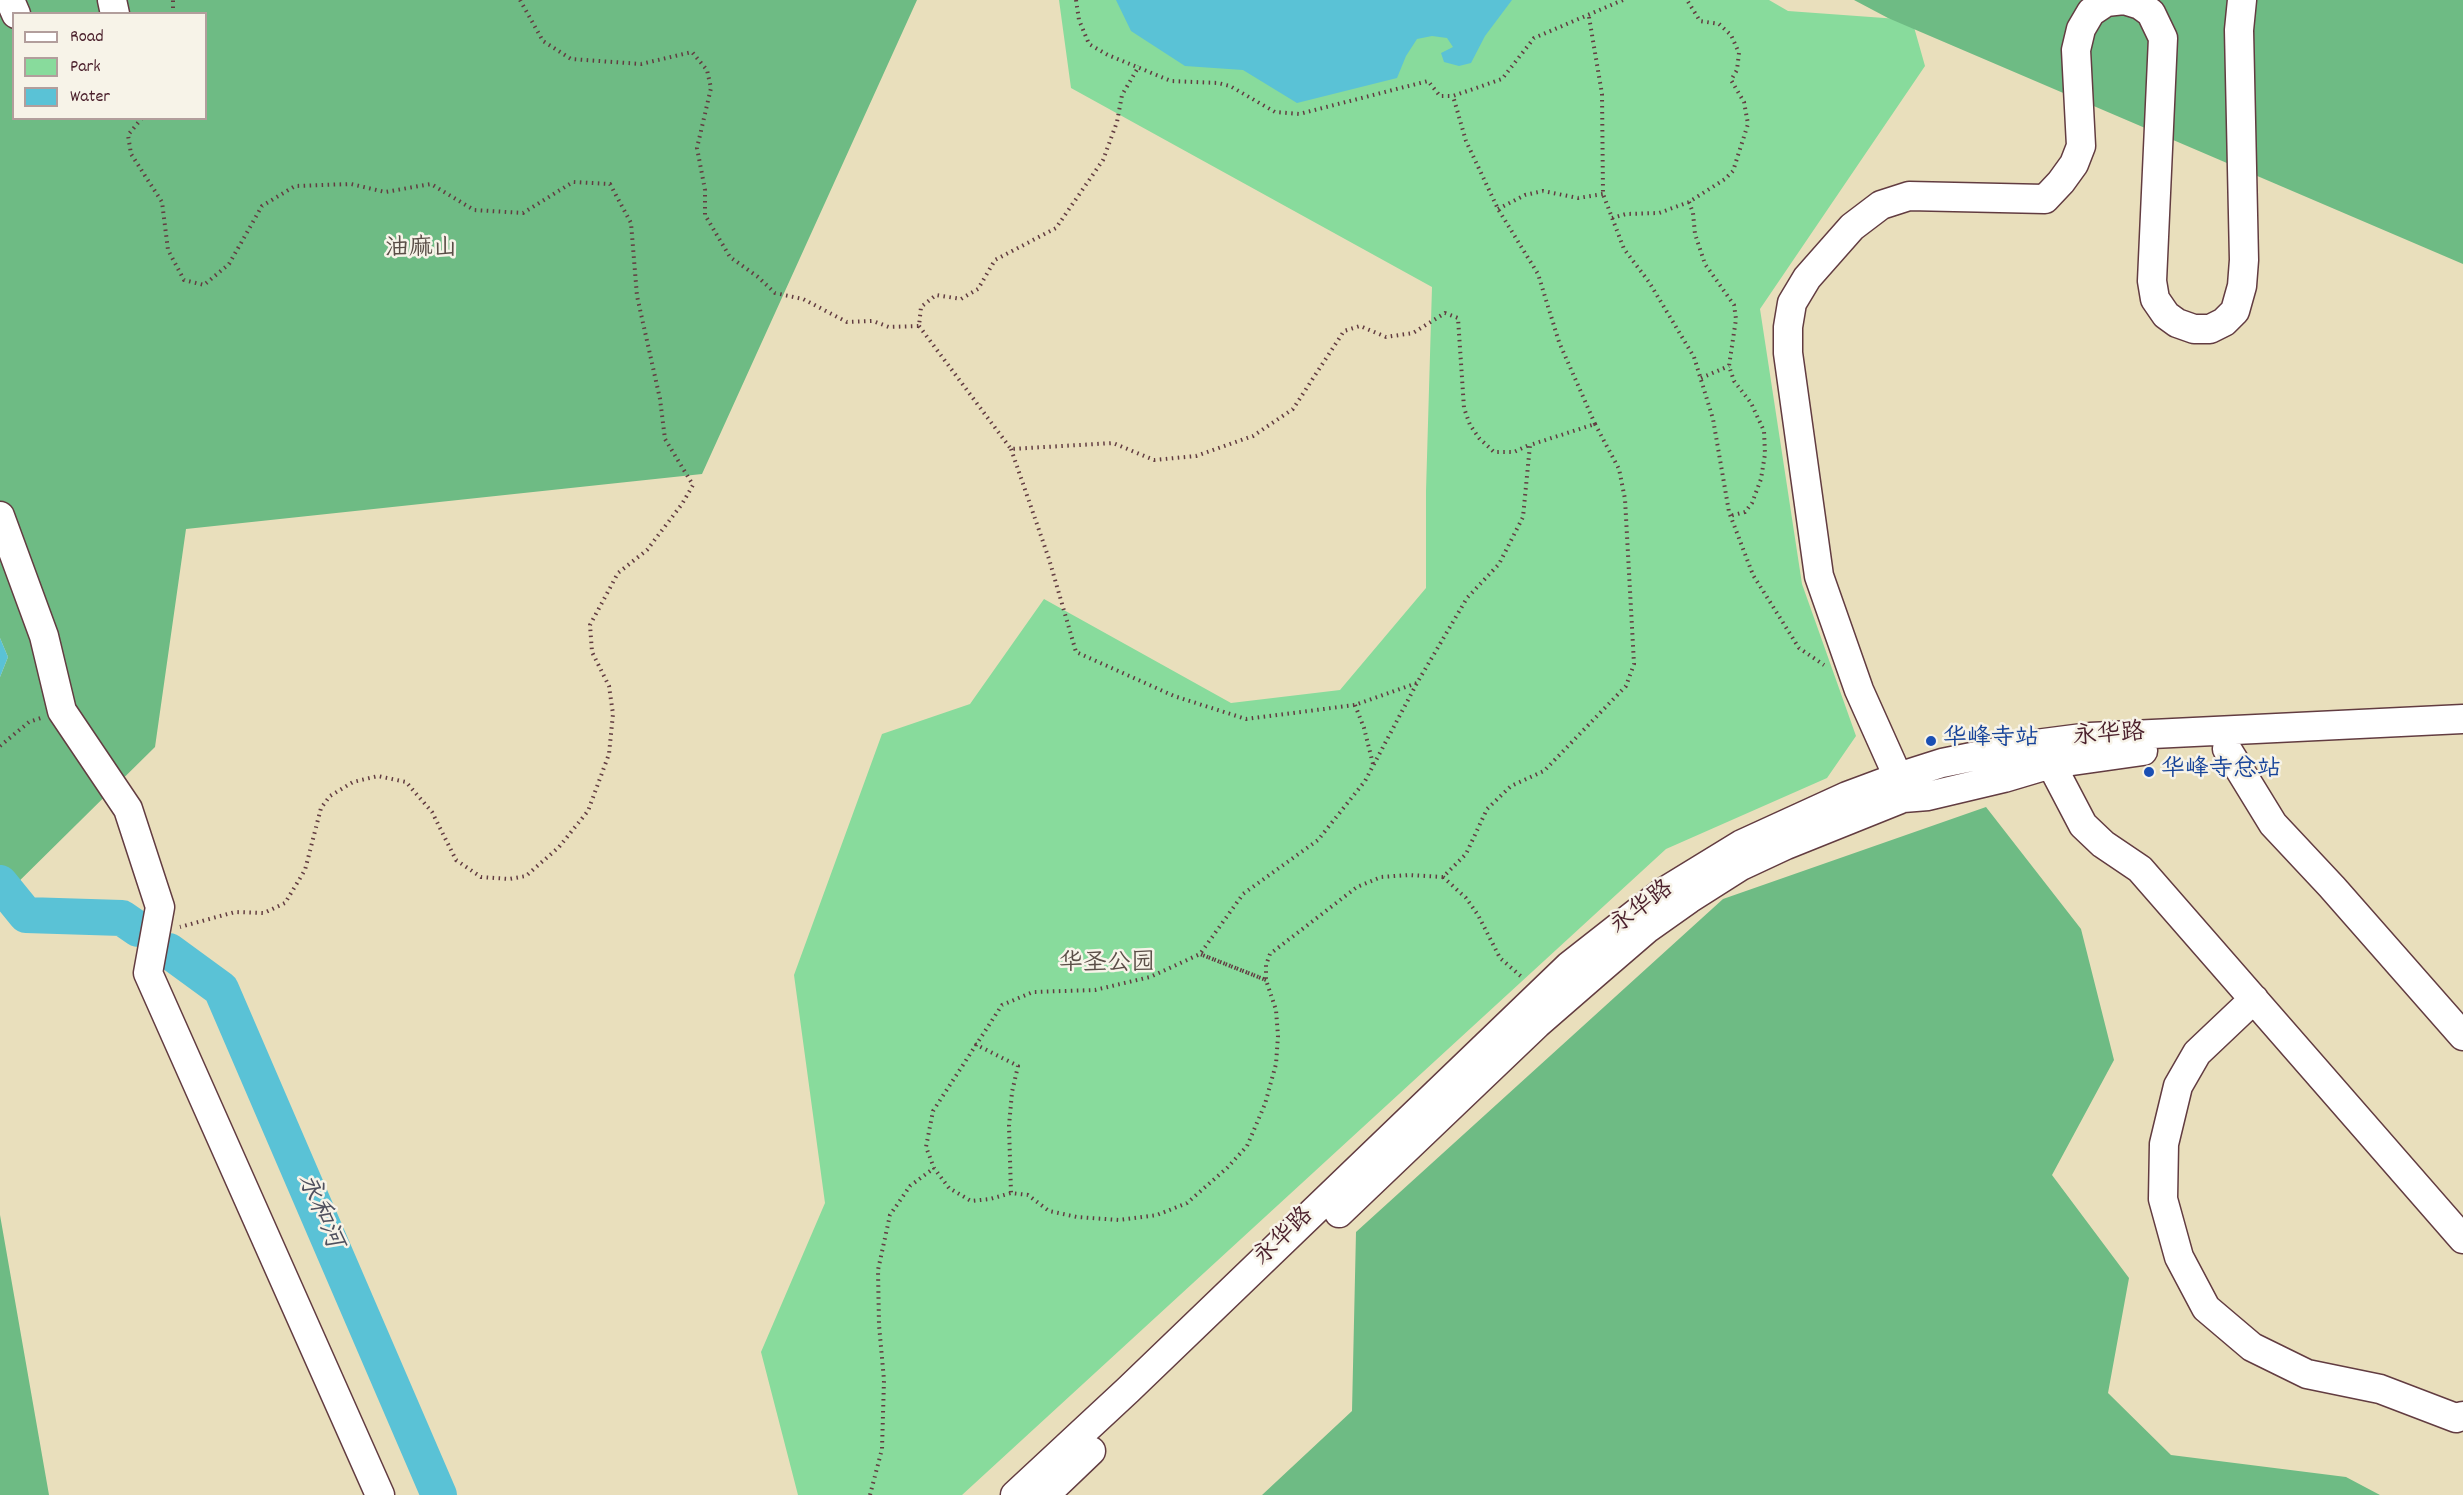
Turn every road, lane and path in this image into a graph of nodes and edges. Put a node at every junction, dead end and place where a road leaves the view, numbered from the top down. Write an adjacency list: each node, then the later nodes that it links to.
1 (520, 0): 14 (path)
2 (1076, 0): 7 (path)
3 (1623, 0): 8 (path)
4 (1687, 0): 11 (path)
5 (2242, 0): 32 (street)
6 (1589, 17): 10 (path)
7 (1139, 66): 8 (path); 14 (path)
8 (1453, 96): 12 (path)
9 (140, 120): 34 (path)
10 (1603, 194): 12 (path); 13 (path)
11 (1689, 202): 13 (path); 15 (path)
12 (1498, 209): 17 (path)
13 (1612, 218): 16 (path)
14 (919, 326): 19 (path)
15 (1729, 366): 16 (path); 21 (path)
16 (1701, 378): 21 (path)
17 (1595, 424): 18 (path); 33 (path)
18 (1530, 444): 19 (path); 23 (path)
19 (1011, 449): 24 (path)
20 (0, 516): 25 (street)
21 (1730, 516): 22 (path)
22 (1825, 666)
23 (1418, 682): 24 (path); 30 (path)
24 (1354, 705): 30 (path)
25 (62, 711): 28 (path); 34 (street)
26 (2463, 720): 32 (street, 永华路)
27 (2463, 737): 29 (street, 永华路)
28 (0, 746)
29 (2227, 749): 31 (street, 永华路); 39 (street)
30 (1374, 764): 35 (path)
31 (2051, 764): 32 (street, 永华路); 38 (street)
32 (1900, 788): 37 (street, 永华路); 48 (street, 永华路)
33 (1443, 877): 36 (path); 37 (path)
34 (160, 907): 45 (street)
35 (1200, 954): 36 (path); 40 (path)
36 (1266, 980): 42 (path)
37 (1540, 993): 47 (street, 永华路)
38 (2254, 999): 43 (street); 44 (street)
39 (2463, 1036)
40 (975, 1044): 41 (path); 42 (path)
41 (934, 1168): 42 (path); 46 (path)
42 (1011, 1193)
43 (2463, 1239)
44 (2463, 1416)
45 (380, 1495)
46 (870, 1495)
47 (1015, 1495)
48 (1045, 1495)

